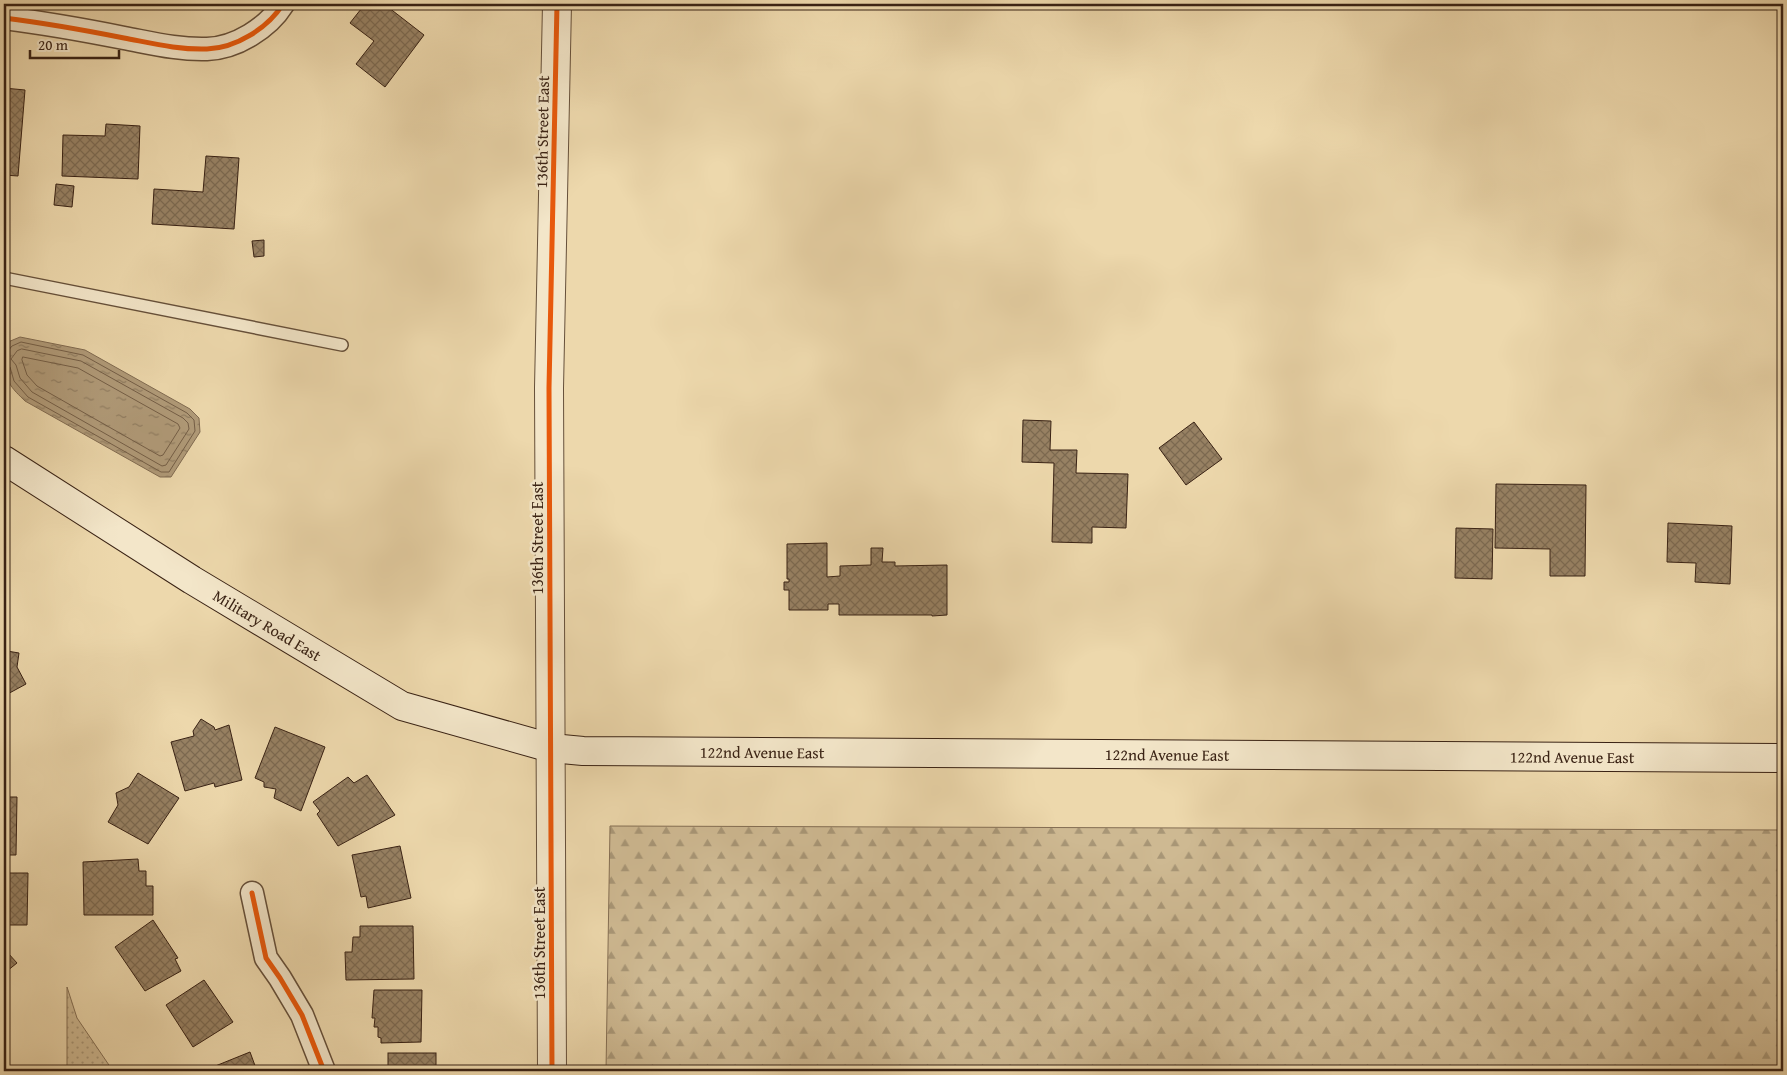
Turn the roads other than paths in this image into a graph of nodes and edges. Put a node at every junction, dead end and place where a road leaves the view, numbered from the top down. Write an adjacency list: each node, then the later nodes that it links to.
1 (556, 4): 7 (main road, 136th Street East)
2 (277, 12): 3 (street)
3 (4, 18)
4 (4, 278): 5 (lane)
5 (342, 345)
6 (4, 460): 7 (main road, Military Road East)
7 (551, 748): 8 (main road, 122nd Avenue East); 11 (main road, 136th Street East)
8 (1783, 758)
9 (252, 892): 10 (street)
10 (324, 1071)
11 (552, 1071)

